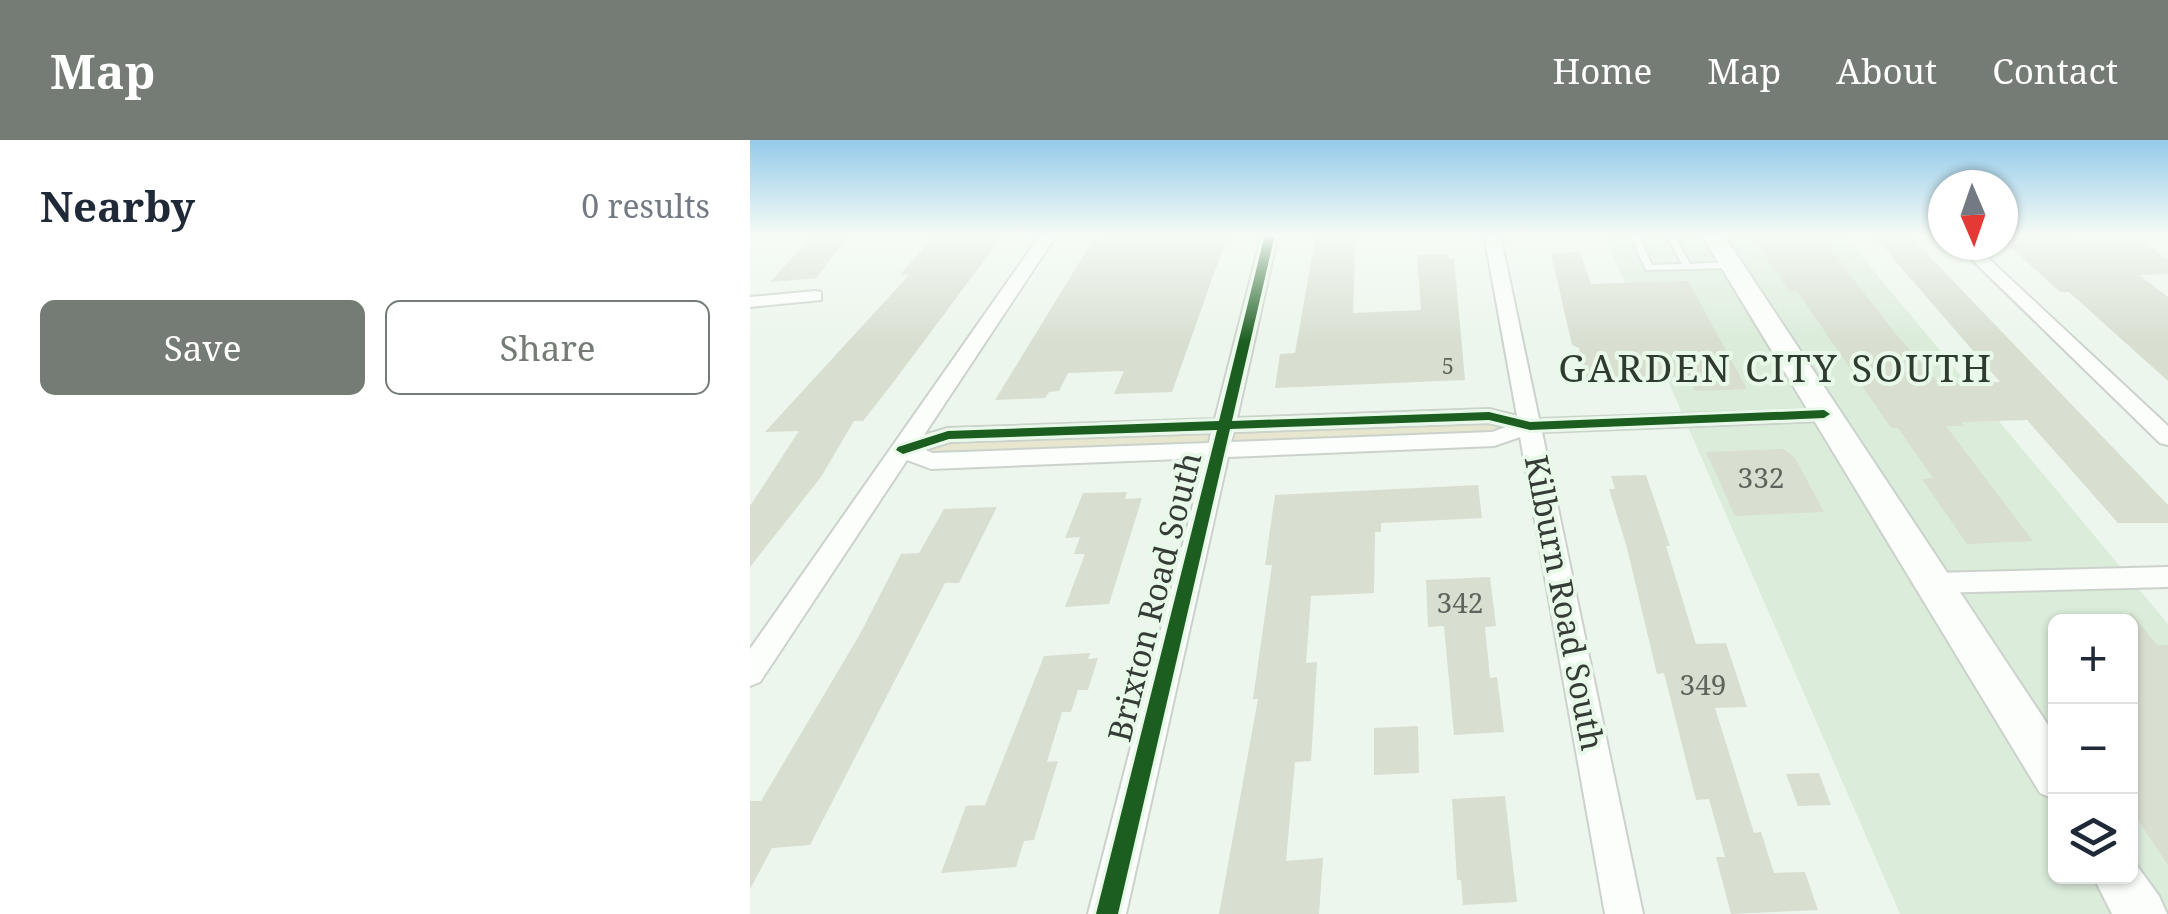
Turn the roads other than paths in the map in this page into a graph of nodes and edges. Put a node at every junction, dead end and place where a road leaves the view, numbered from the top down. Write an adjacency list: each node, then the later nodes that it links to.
1 (1024, 270): 12 (street)
2 (1262, 270): 10 (street, Brixton Road South)
3 (1499, 270): 9 (street, Kilburn Road South)
4 (1735, 270): 8 (main road)
5 (1991, 270): 11 (street)
6 (816, 296): 7 (street)
7 (750, 302)
8 (1824, 414): 9 (street); 14 (main road)
9 (1530, 426): 10 (street); 19 (street, Kilburn Road South)
10 (1222, 438): 12 (street); 18 (street, Brixton Road South)
11 (2168, 438)
12 (903, 450): 15 (street)
13 (2168, 577): 14 (street)
14 (1931, 583): 16 (main road)
15 (750, 674)
16 (2048, 766)
17 (2123, 884): 20 (main road)
18 (1106, 914)
19 (1624, 914)
20 (2142, 914)

